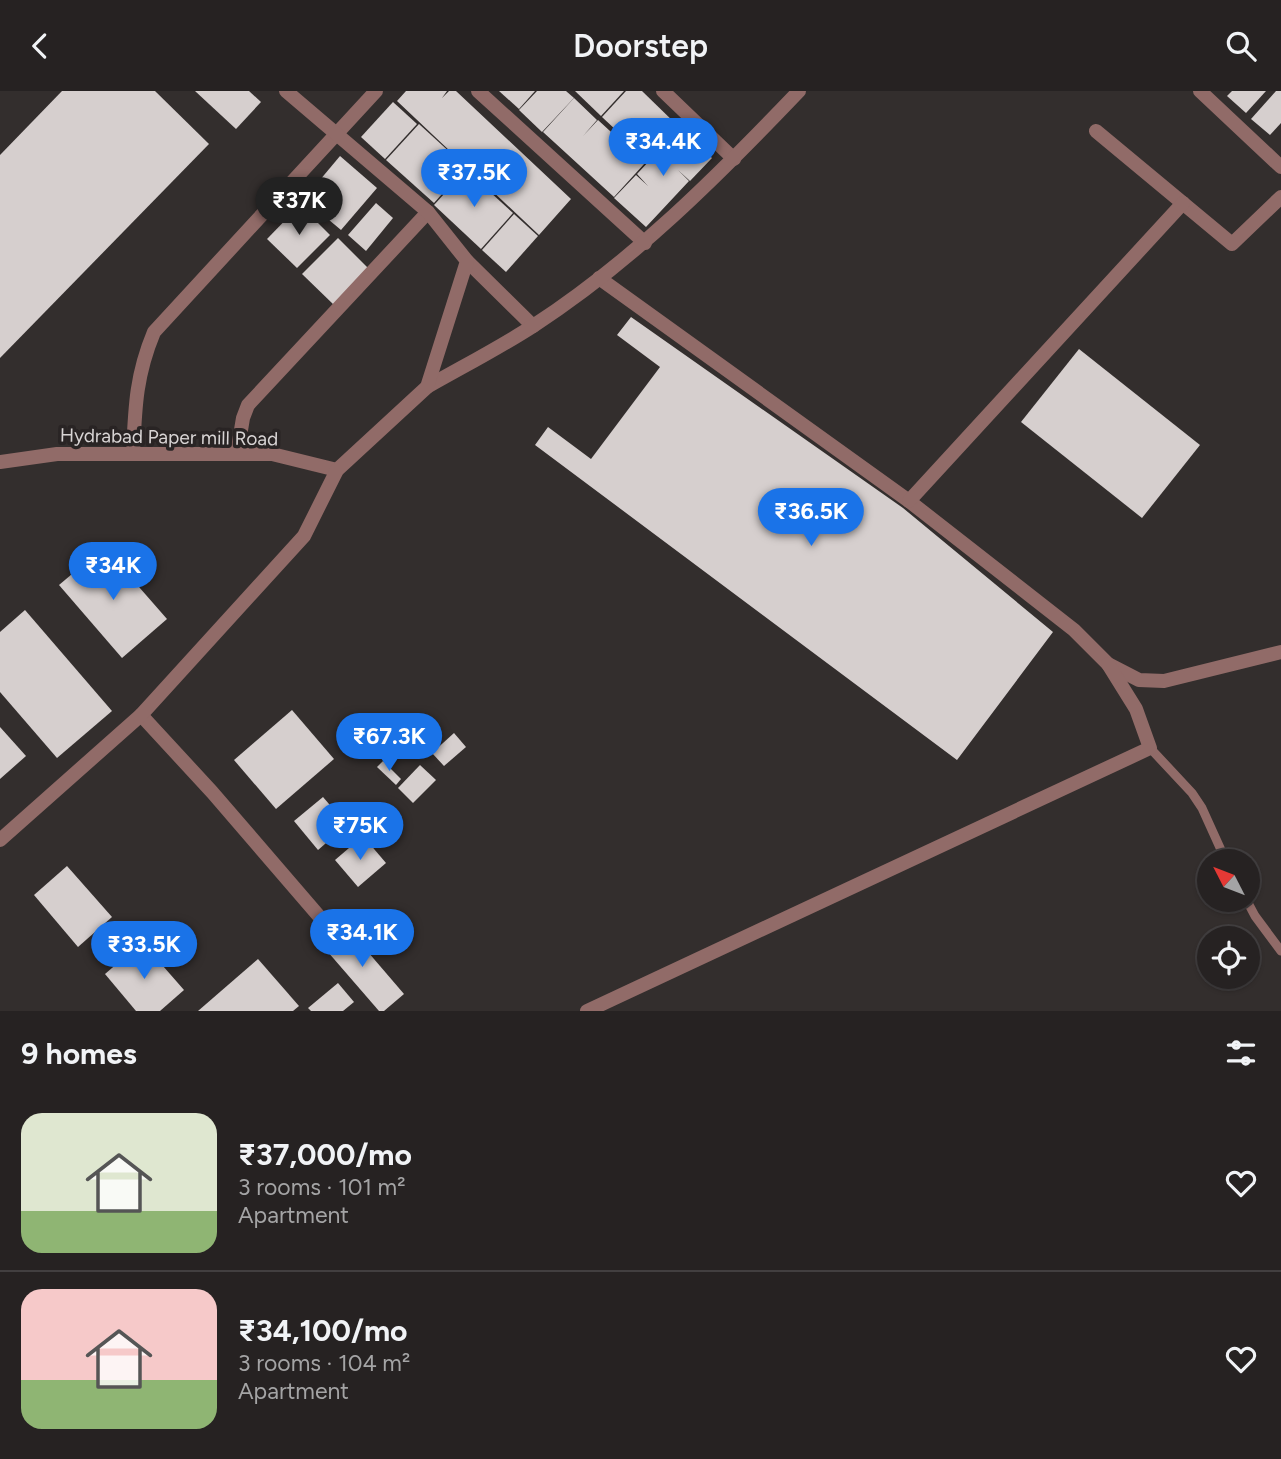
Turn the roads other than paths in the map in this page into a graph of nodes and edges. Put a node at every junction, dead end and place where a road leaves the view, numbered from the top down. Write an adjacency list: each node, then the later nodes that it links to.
1 (286, 91): 8 (street)
2 (376, 91): 8 (street)
3 (478, 91): 14 (street)
4 (663, 91): 9 (street)
5 (799, 91): 9 (street)
6 (1200, 91): 10 (street)
7 (1096, 131): 12 (street)
8 (336, 134): 13 (street); 19 (street)
9 (734, 159): 14 (street)
10 (1281, 167)
11 (1281, 197): 12 (street)
12 (1183, 203): 23 (street)
13 (428, 212): 15 (street); 20 (street)
14 (645, 243): 16 (street)
15 (467, 261): 17 (street); 18 (street)
16 (599, 278): 17 (street); 23 (street)
17 (533, 326): 18 (street)
18 (427, 387): 22 (street)
19 (133, 454): 20 (street, Hydrabad Paper mill Road); 21 (street, Hydrabad Paper mill Road)
20 (237, 454): 22 (street, Hydrabad Paper mill Road)
21 (0, 462)
22 (337, 471): 26 (street)
23 (909, 501): 25 (street)
24 (1281, 652): 25 (street)
25 (1108, 664): 27 (street)
26 (141, 715): 28 (street); 31 (street)
27 (1150, 748): 29 (lane); 33 (street)
28 (0, 840)
29 (1221, 849)
30 (1253, 912): 32 (lane)
31 (330, 929)
32 (1281, 951)
33 (587, 1011)

